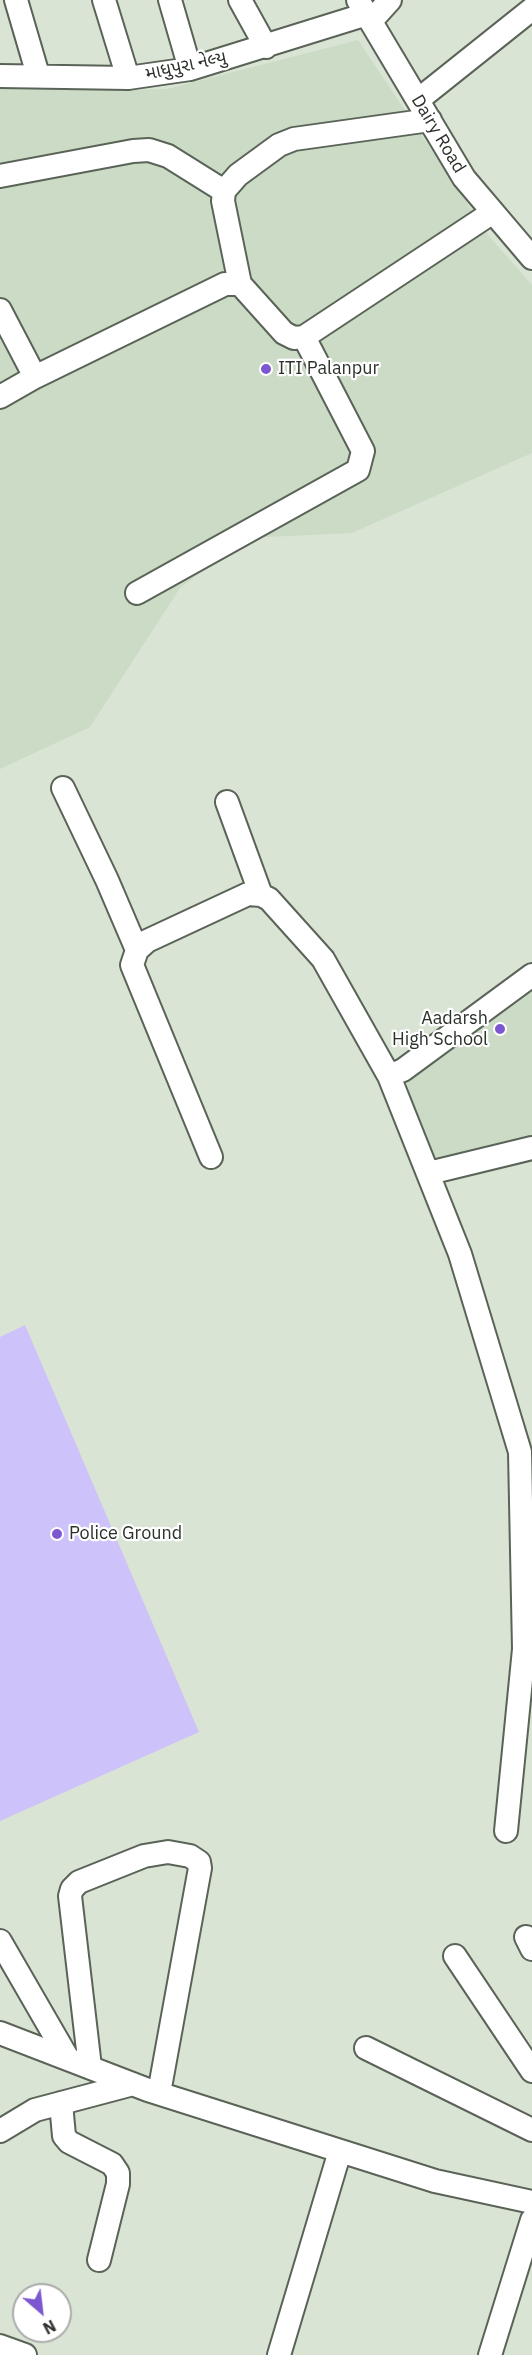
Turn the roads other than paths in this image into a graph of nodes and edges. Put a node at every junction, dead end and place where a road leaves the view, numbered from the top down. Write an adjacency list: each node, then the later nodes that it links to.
1 (16, 0): 11 (street)
2 (104, 0): 12 (street)
3 (170, 0): 9 (street)
4 (240, 0): 8 (street)
5 (390, 0): 7 (street)
6 (532, 9): 13 (street)
7 (365, 12): 8 (street, માધુપુરા નેલ્યુ); 13 (street, Dairy Road)
8 (266, 46): 9 (street, માધુપુરા નેલ્યુ)
9 (190, 69): 12 (street, માધુપુરા નેલ્યુ)
10 (0, 75): 11 (street, માધુપુરા નેલ્યુ)
11 (38, 75): 12 (street, માધુપુરા નેલ્યુ)
12 (128, 78)
13 (418, 100): 14 (street, Dairy Road)
14 (430, 120): 16 (street); 17 (street, Dairy Road)
15 (0, 176): 16 (street)
16 (224, 191): 19 (street)
17 (494, 212): 18 (street, Dairy Road); 21 (street)
18 (531, 254)
19 (240, 284): 21 (street); 22 (street)
20 (0, 310): 22 (street)
21 (304, 337): 24 (street)
22 (35, 377): 23 (street)
23 (0, 397)
24 (137, 593)
25 (63, 788): 28 (street)
26 (226, 802): 27 (street)
27 (261, 895): 28 (street); 30 (street)
28 (137, 950): 32 (street)
29 (532, 975): 30 (street)
30 (389, 1076): 33 (street)
31 (532, 1148): 33 (street)
32 (211, 1157)
33 (429, 1173): 34 (street)
34 (506, 1831)
35 (0, 1941): 39 (street)
36 (455, 1956): 41 (street)
37 (0, 2032): 39 (street)
38 (366, 2048): 45 (street)
39 (67, 2057): 40 (street)
40 (90, 2067): 42 (street); 43 (street)
41 (532, 2071)
42 (133, 2084): 43 (street); 44 (street)
43 (159, 2093): 47 (street)
44 (61, 2103): 46 (street); 50 (street)
45 (532, 2130)
46 (0, 2131)
47 (340, 2151): 48 (street); 53 (street)
48 (532, 2202)
49 (532, 2220): 54 (street)
50 (99, 2260)
51 (0, 2346): 52 (street)
52 (26, 2355)
53 (279, 2355)
54 (489, 2355)

